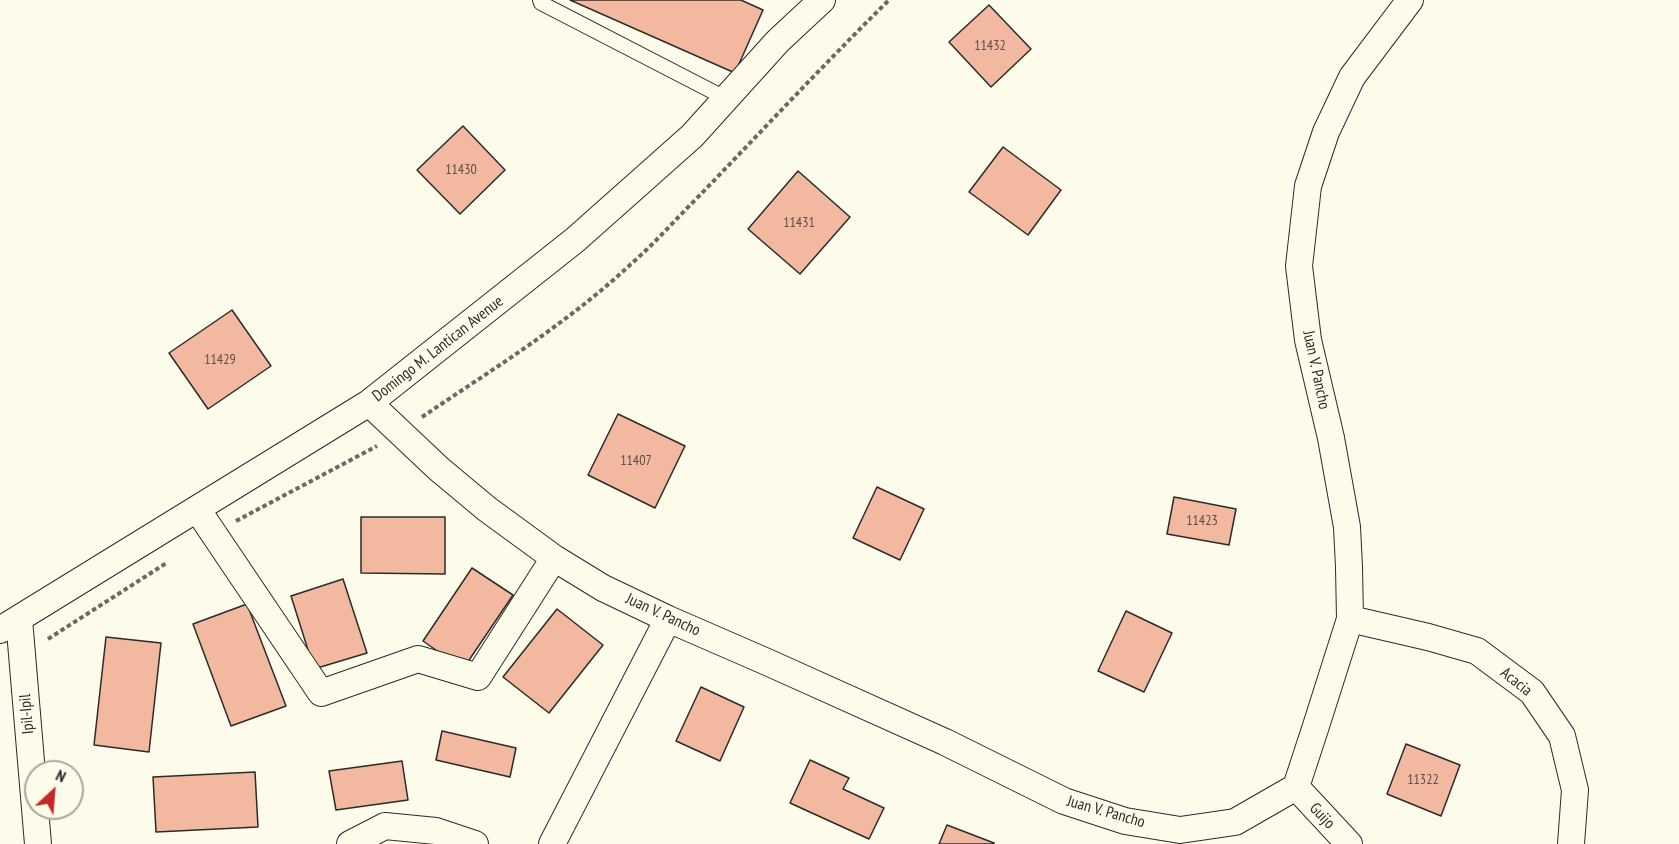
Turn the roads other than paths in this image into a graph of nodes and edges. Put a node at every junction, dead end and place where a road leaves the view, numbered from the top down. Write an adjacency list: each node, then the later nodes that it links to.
1 (540, 0): 4 (lane)
2 (822, 0): 4 (street, Domingo M. Lantican Avenue)
3 (1410, 0): 9 (street, Juan V. Pancho)
4 (728, 99): 5 (street, Domingo M. Lantican Avenue)
5 (369, 404): 6 (street, Domingo M. Lantican Avenue); 7 (street, Juan V. Pancho)
6 (197, 508): 7 (street); 10 (street, Domingo M. Lantican Avenue)
7 (554, 558): 8 (street, Juan V. Pancho)
8 (668, 619): 11 (street, Juan V. Pancho); 15 (street)
9 (1350, 619): 11 (street, Juan V. Pancho); 17 (street, Acacia)
10 (10, 625): 12 (street, Ipil-Ipil)
11 (1296, 787): 16 (street, Guijo)
12 (38, 844)
13 (350, 844): 14 (street)
14 (475, 844)
15 (552, 844)
16 (1349, 844)
17 (1570, 844)

